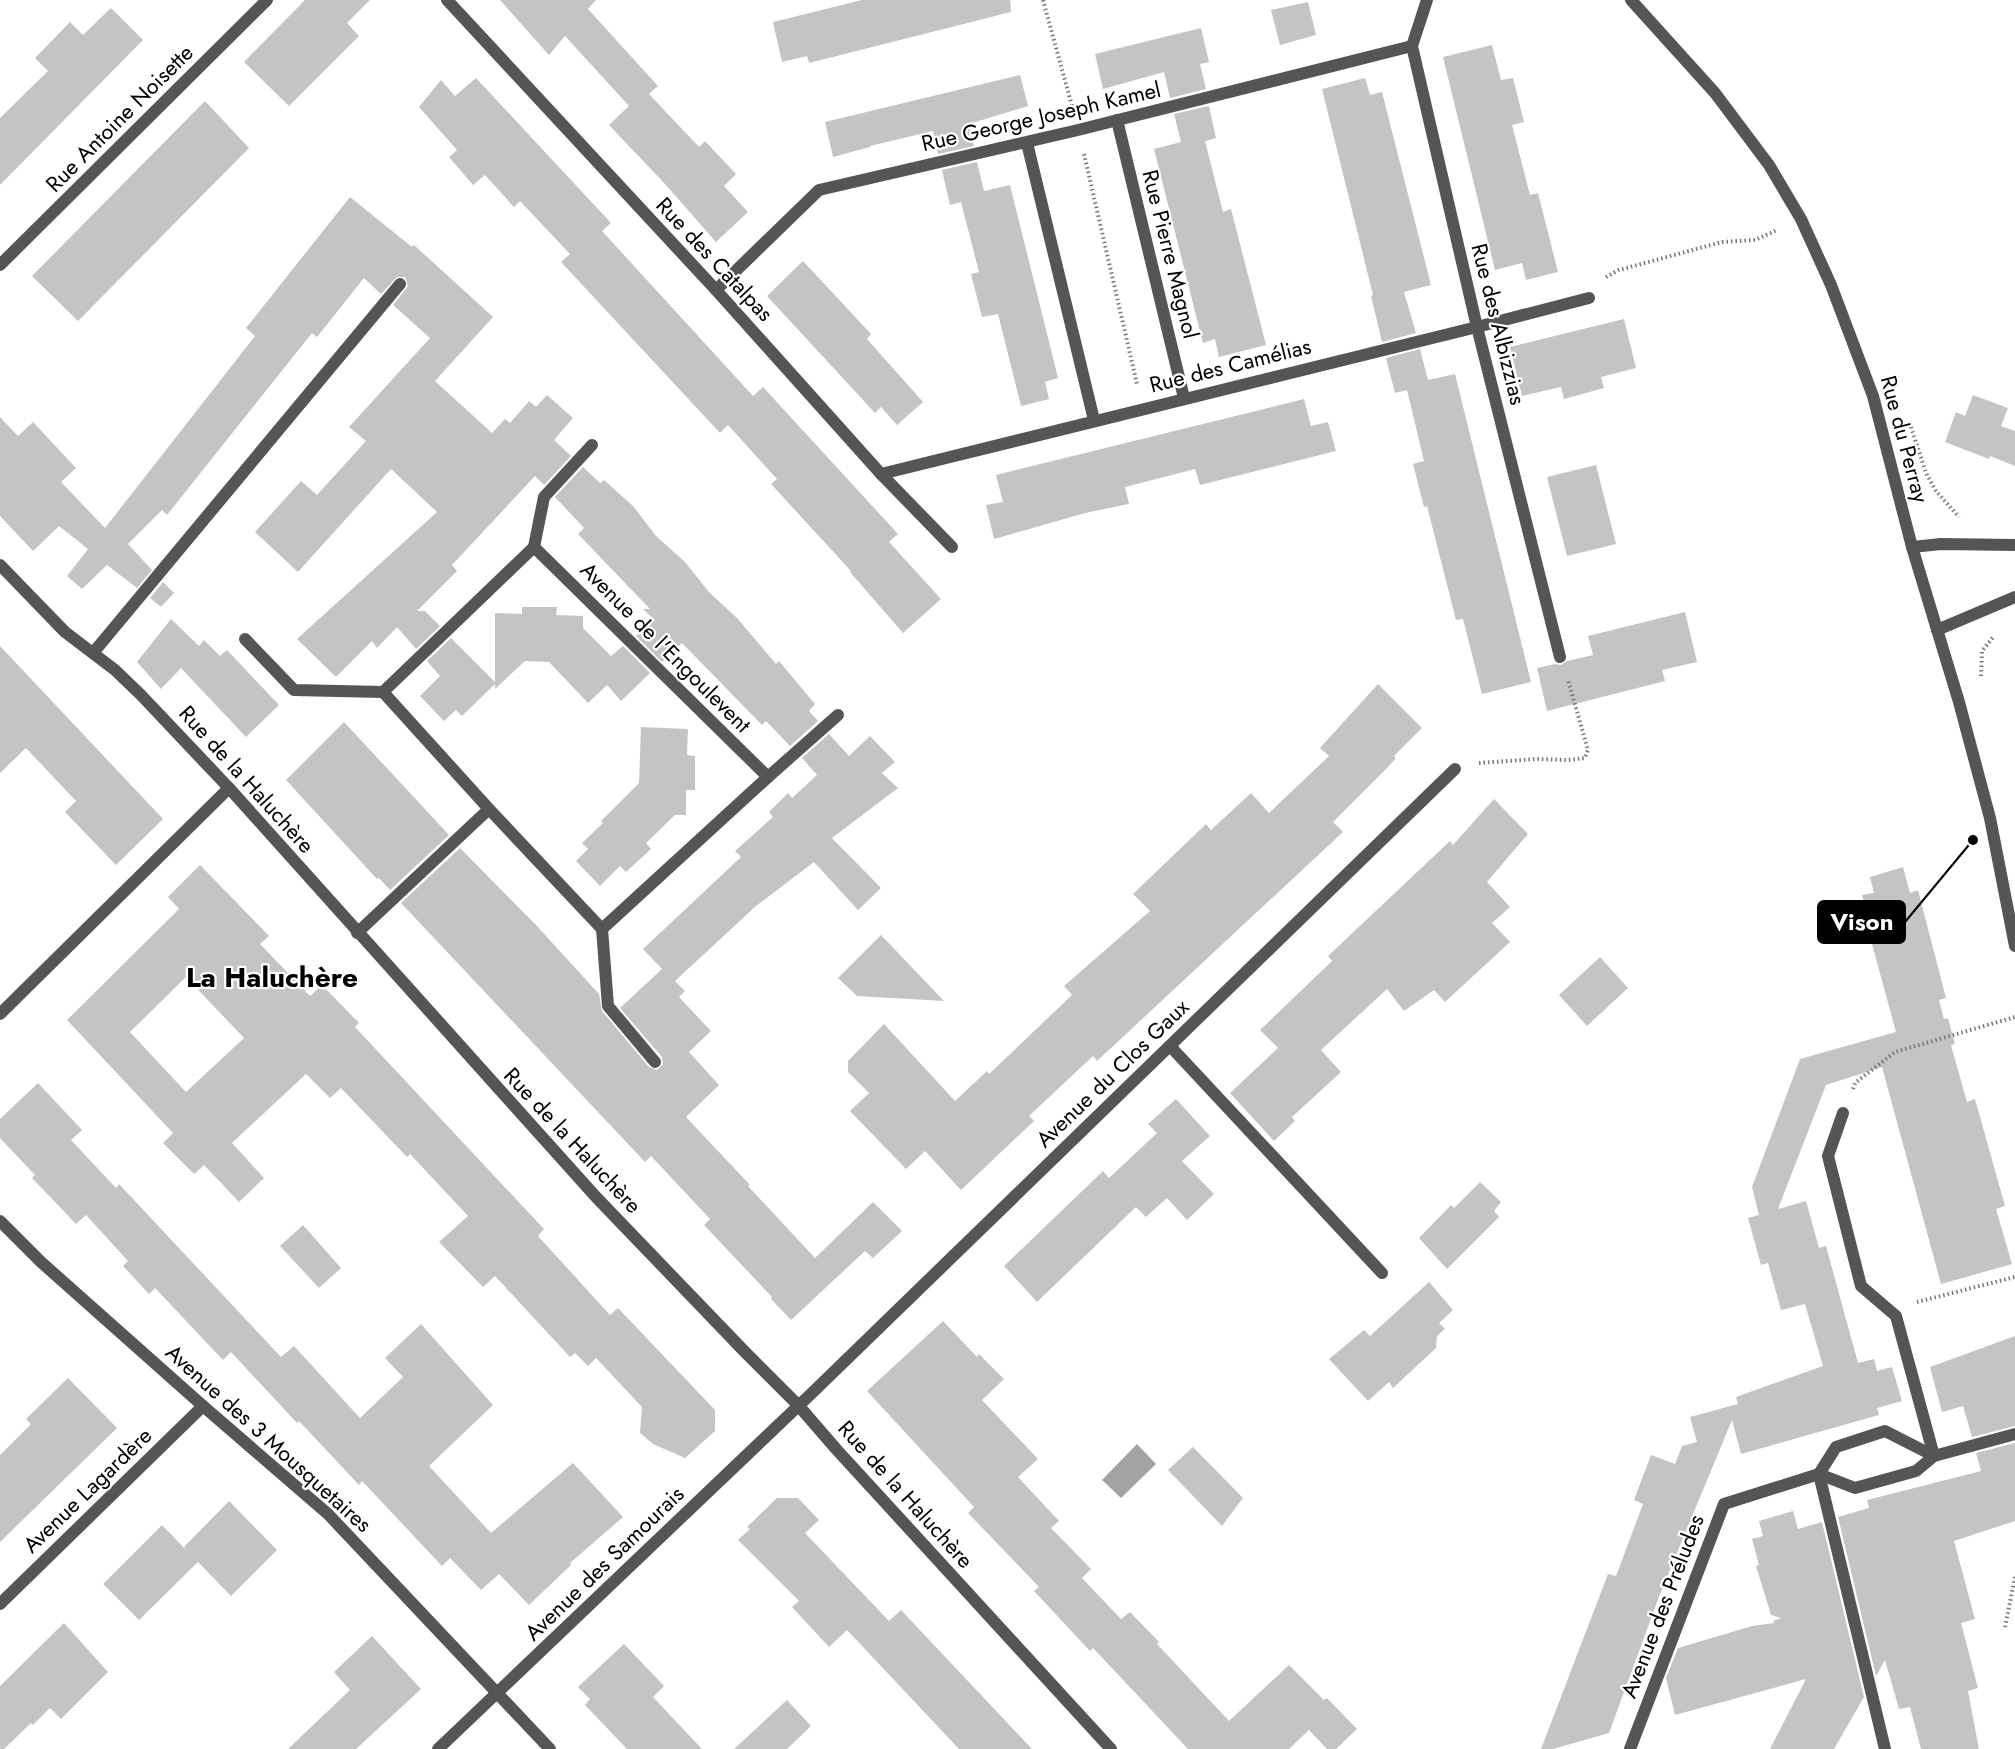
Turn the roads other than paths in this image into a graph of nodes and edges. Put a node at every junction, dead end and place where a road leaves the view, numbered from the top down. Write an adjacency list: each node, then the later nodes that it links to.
1 (267, 0): 8 (street, Rue Antoine Noisette)
2 (447, 0): 10 (street, Rue des Catalpas)
3 (1427, 0): 5 (street)
4 (1631, 0): 20 (street, Rue du Perray)
5 (1412, 46): 6 (street, Rue George Joseph Kamel); 12 (street, Rue des Albizzias)
6 (1117, 120): 7 (street, Rue George Joseph Kamel); 13 (street, Rue Pierre Magnol)
7 (1027, 142): 10 (street, Rue George Joseph Kamel); 14 (street)
8 (0, 265)
9 (400, 284): 25 (street)
10 (716, 290): 16 (street, Rue des Catalpas)
11 (1589, 298): 12 (street, Rue des Camélias)
12 (1477, 327): 13 (street, Rue des Camélias); 26 (street, Rue des Albizzias)
13 (1185, 398): 14 (street, Rue des Camélias)
14 (1094, 420): 16 (street, Rue des Camélias)
15 (592, 446): 18 (street)
16 (881, 474): 19 (street, Rue des Catalpas)
17 (2015, 545): 20 (street)
18 (534, 547): 27 (street); 30 (street, Avenue de l'Engoulevent)
19 (952, 547)
20 (1912, 547): 23 (street, Rue du Perray)
21 (0, 565): 25 (street, Rue de la Haluchère)
22 (2015, 597): 23 (street)
23 (1937, 630): 35 (street, Rue du Perray)
24 (245, 639): 27 (street)
25 (93, 653): 31 (street, Rue de la Haluchère)
26 (1560, 657)
27 (383, 692): 32 (street)
28 (838, 715): 30 (street)
29 (1455, 769): 37 (street, Avenue du Clos Gaux)
30 (768, 777): 33 (street)
31 (229, 788): 34 (street, Rue de la Haluchère); 36 (street)
32 (489, 809): 33 (street); 34 (street)
33 (602, 929): 38 (street)
34 (357, 933): 42 (street, Rue de la Haluchère)
35 (2015, 946)
36 (0, 1014)
37 (1170, 1046): 41 (street); 42 (street, Avenue du Clos Gaux)
38 (655, 1062)
39 (1843, 1113): 45 (street)
40 (0, 1221): 43 (street, Avenue des 3 Mousquetaires)
41 (1382, 1273)
42 (798, 1405): 48 (street, Avenue des Samourais); 51 (street, Rue de la Haluchère)
43 (203, 1406): 47 (street, Avenue Lagardère); 48 (street, Avenue des 3 Mousquetaires)
44 (2015, 1434): 45 (street)
45 (1934, 1456): 46 (street); 46 (street)
46 (1819, 1474): 52 (street, Avenue des Préludes); 53 (street)
47 (0, 1604)
48 (498, 1693): 49 (street, Avenue des Samourais); 50 (street, Avenue des 3 Mousquetaires)
49 (438, 1749)
50 (550, 1749)
51 (1111, 1749)
52 (1629, 1749)
53 (1885, 1749)

